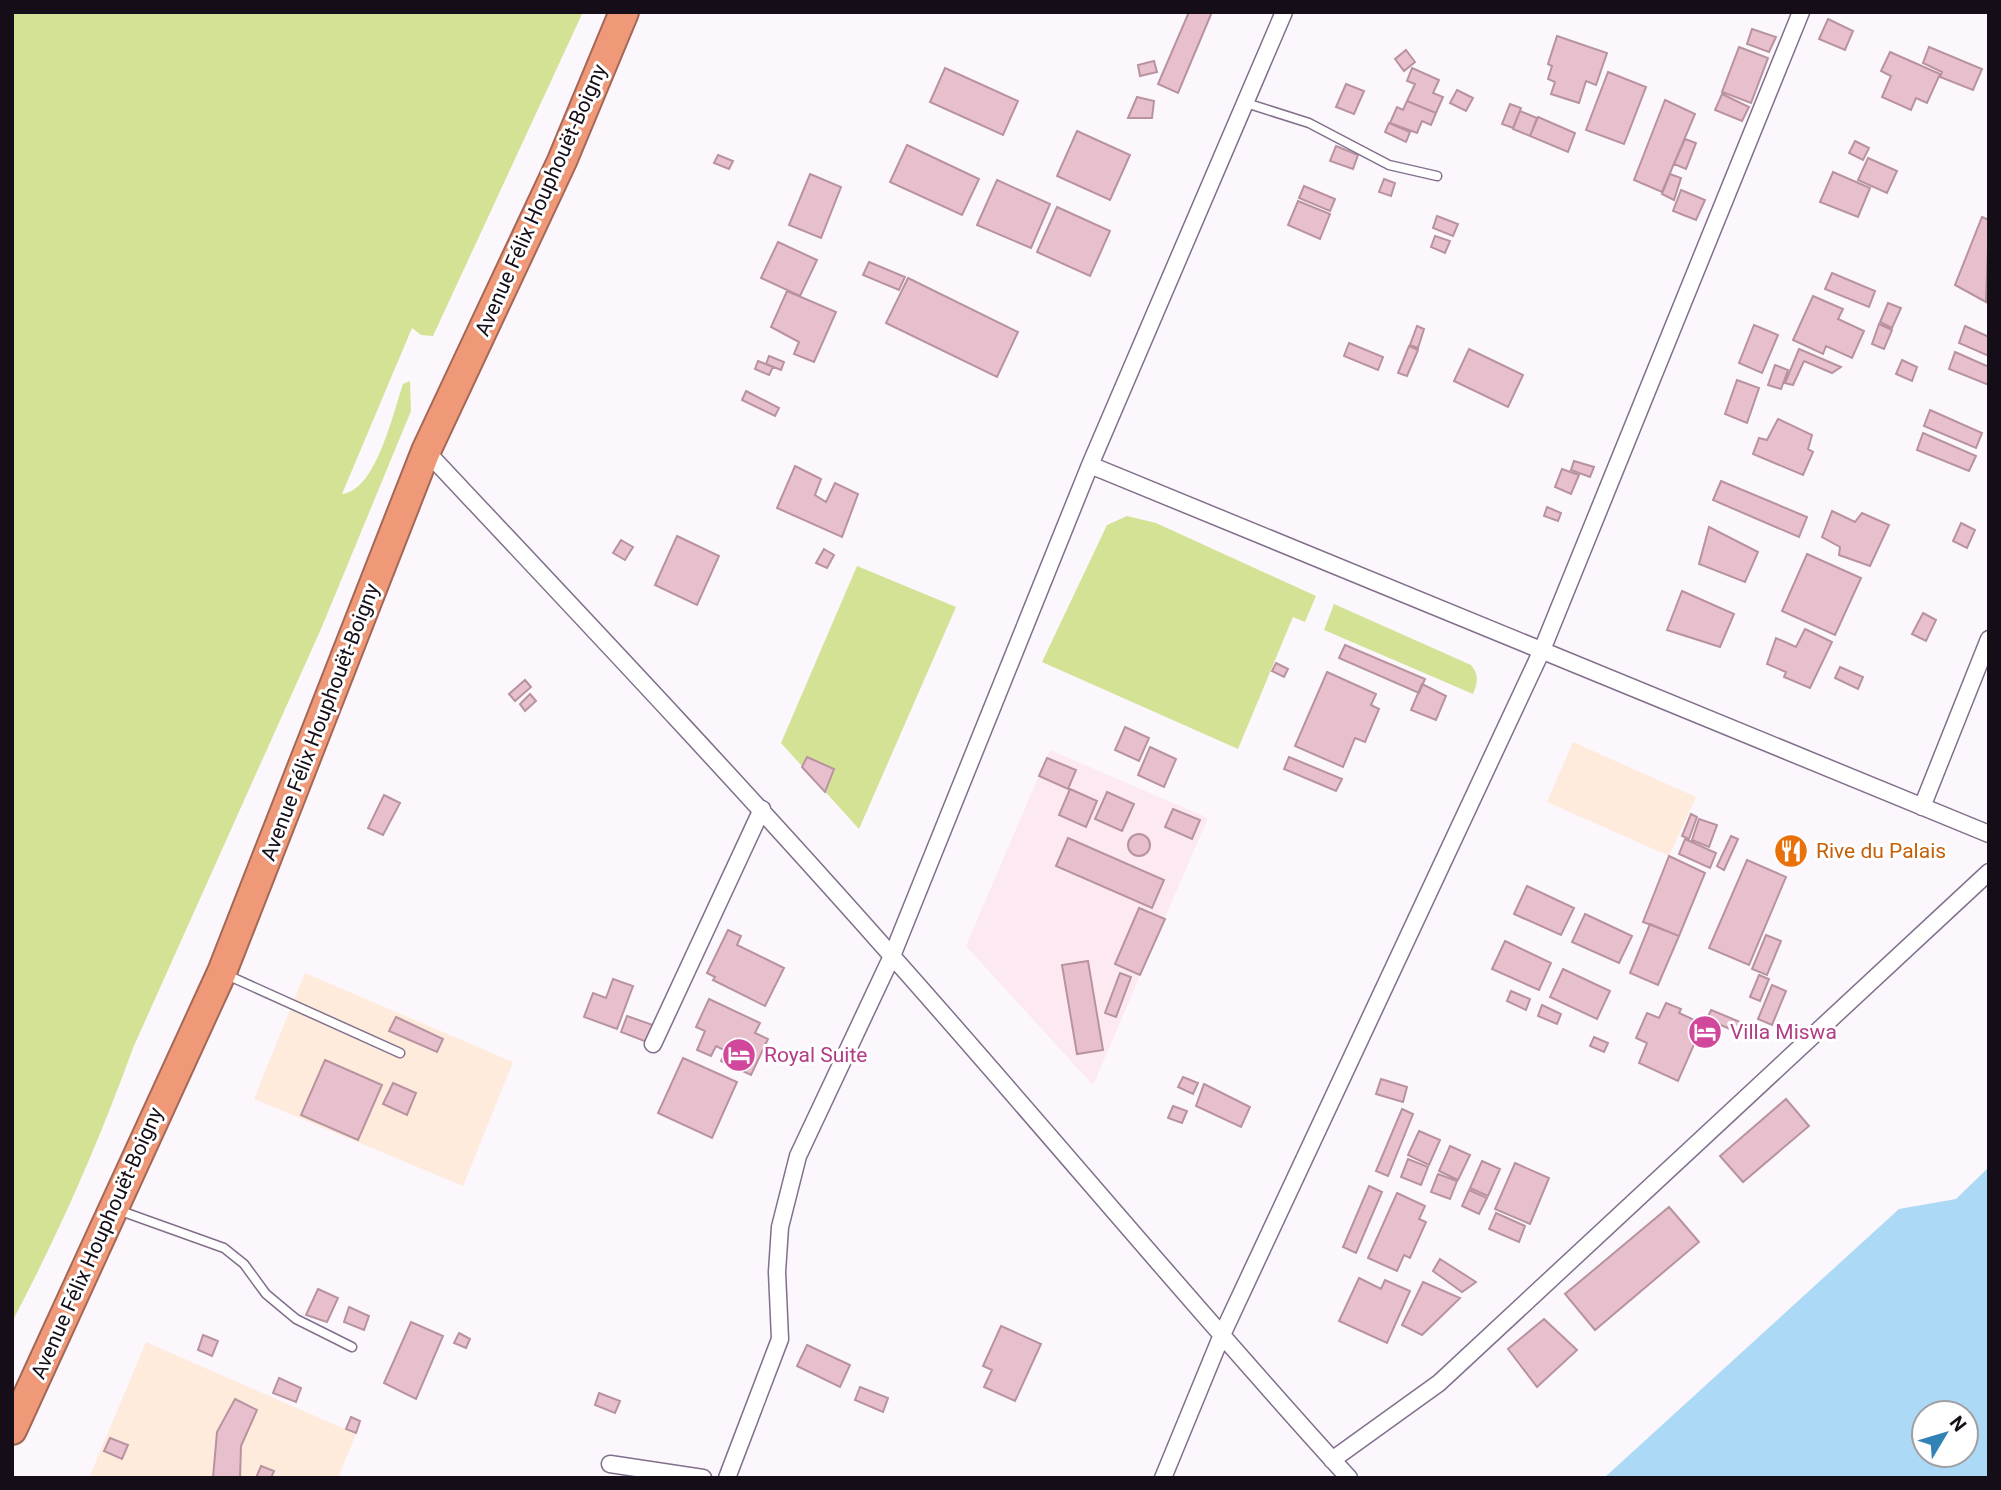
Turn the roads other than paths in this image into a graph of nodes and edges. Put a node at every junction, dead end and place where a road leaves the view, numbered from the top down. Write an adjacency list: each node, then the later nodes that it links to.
1 (624, 12): 6 (highway, Avenue Félix Houphouët-Boigny)
2 (1284, 12): 4 (street)
3 (1801, 12): 9 (street)
4 (1246, 103): 5 (lane); 7 (street)
5 (1437, 176)
6 (426, 451): 11 (street); 15 (highway, Avenue Félix Houphouët-Boigny)
7 (1090, 465): 9 (street); 14 (street)
8 (1989, 639): 10 (street)
9 (1542, 650): 10 (street); 19 (street)
10 (1922, 807): 12 (street)
11 (762, 809): 14 (street); 16 (street)
12 (1989, 834)
13 (1989, 872): 22 (street)
14 (892, 956): 19 (street); 25 (street)
15 (222, 972): 17 (lane); 18 (highway, Avenue Félix Houphouët-Boigny)
16 (653, 1044)
17 (400, 1053)
18 (112, 1208): 20 (lane); 21 (highway, Avenue Félix Houphouët-Boigny)
19 (1221, 1337): 22 (street); 26 (street)
20 (352, 1347)
21 (12, 1430)
22 (1332, 1460): 27 (street)
23 (610, 1464): 24 (street)
24 (703, 1478)
25 (727, 1478)
26 (1163, 1478)
27 (1349, 1478)

